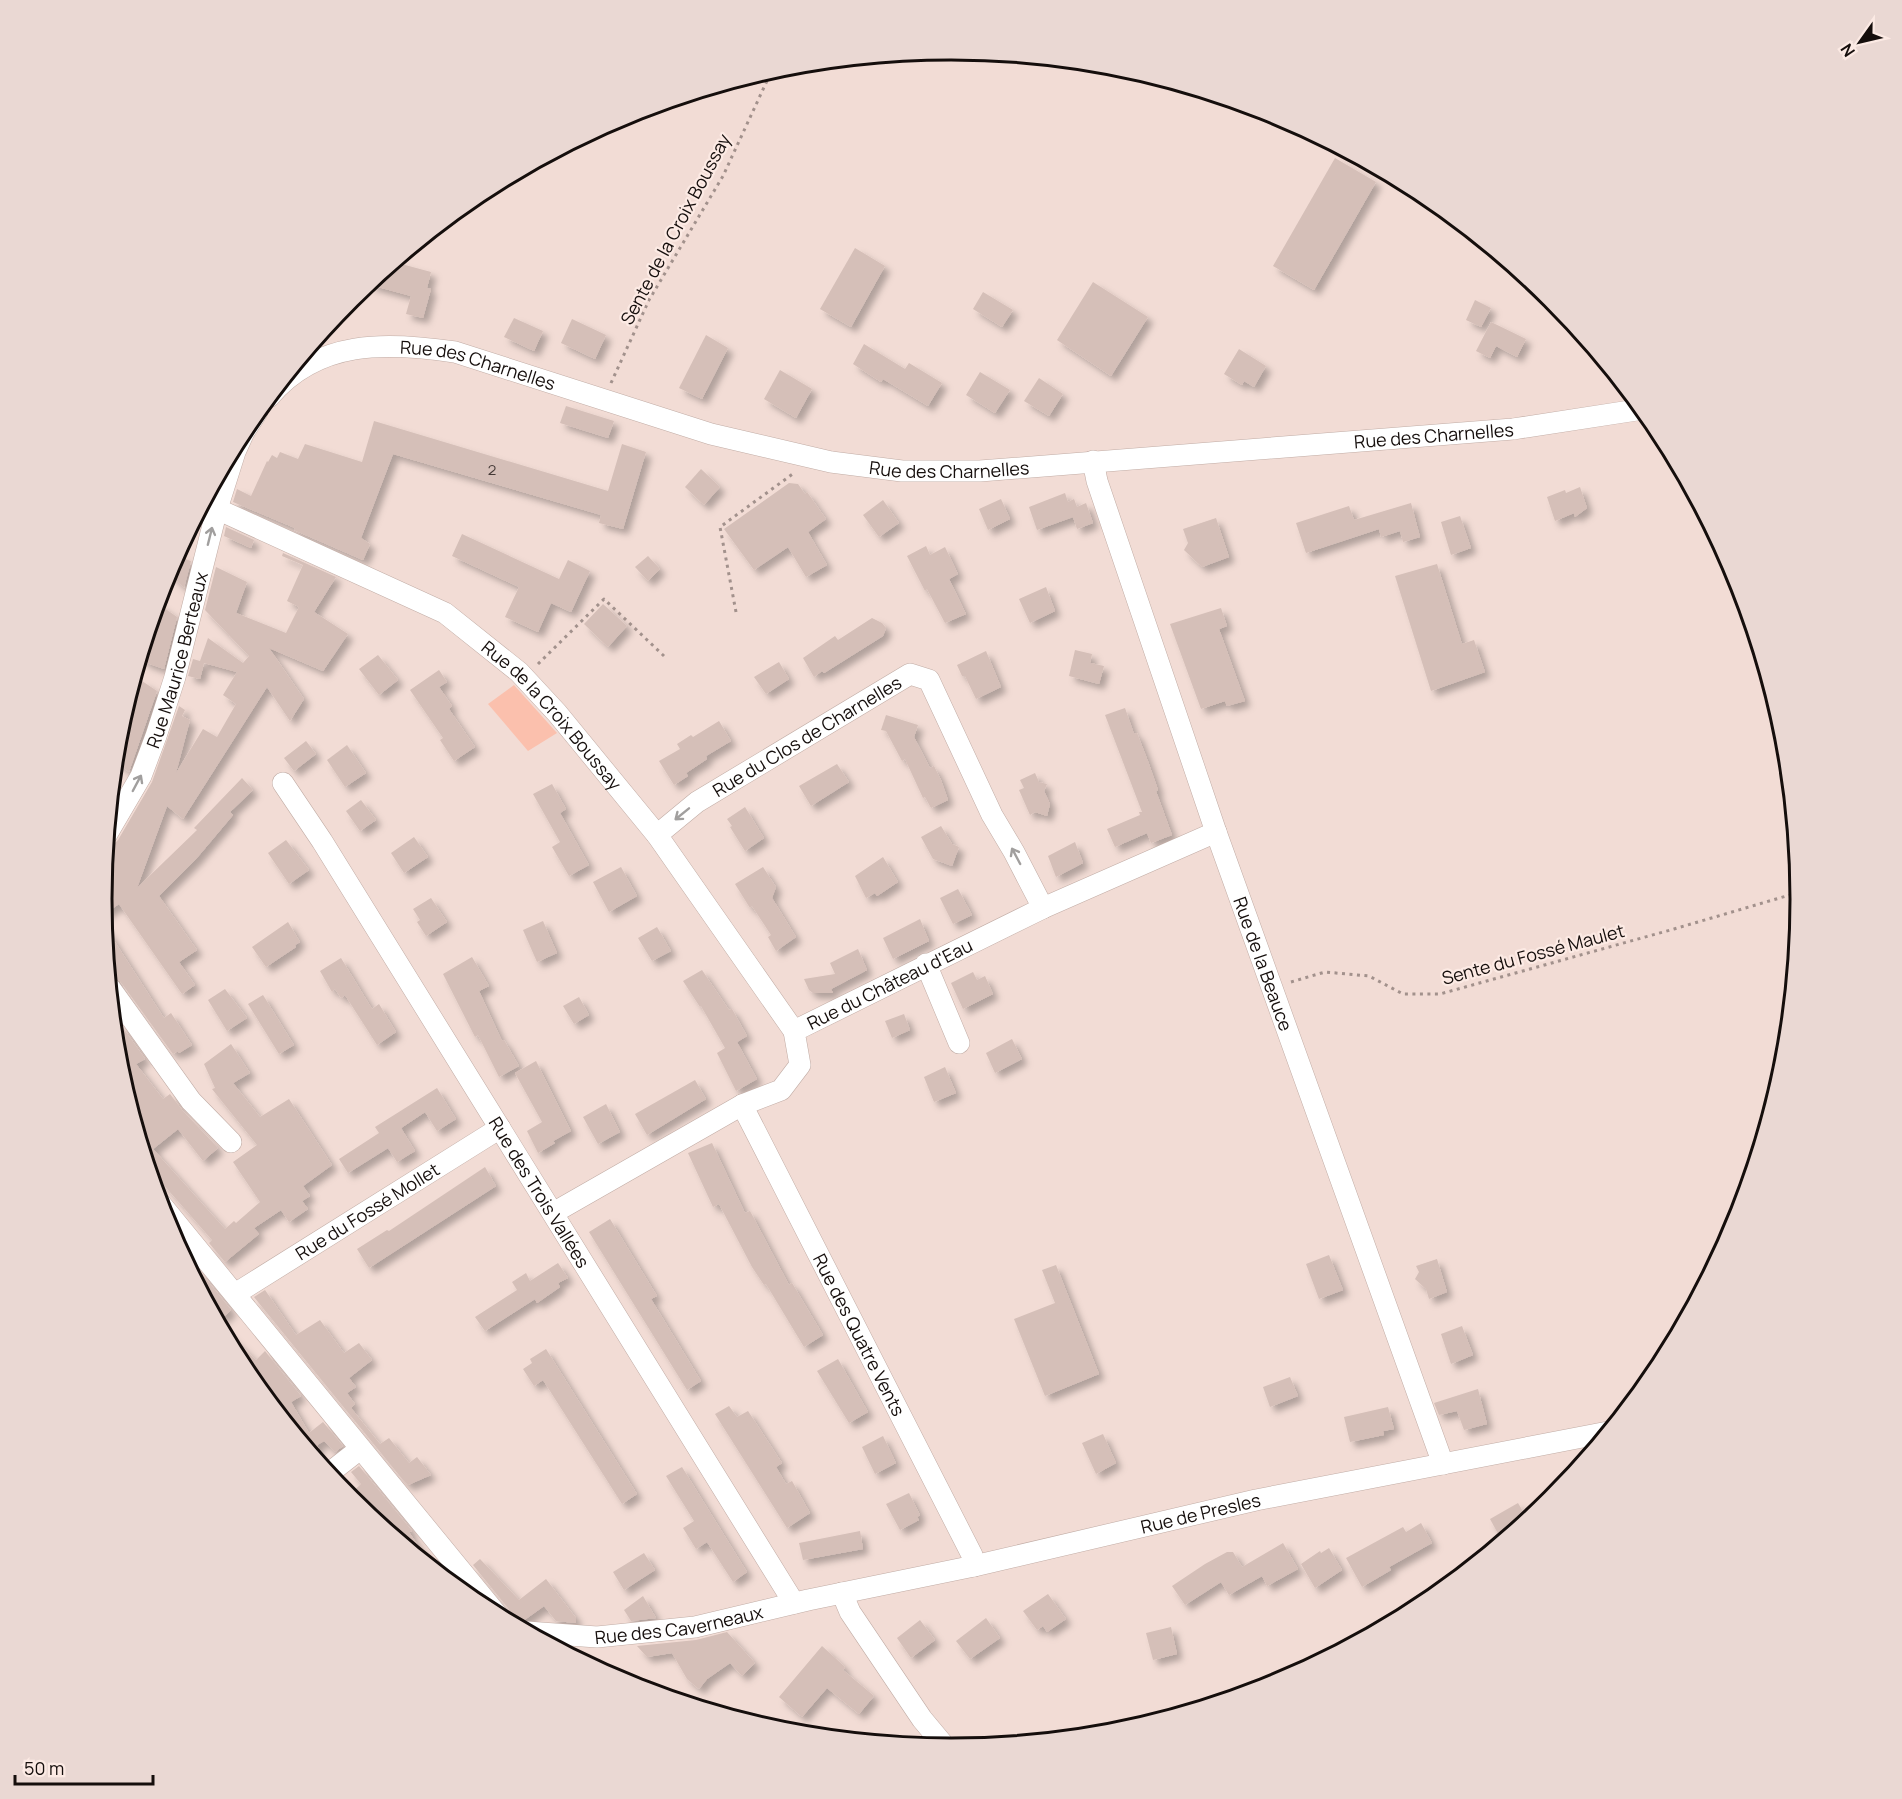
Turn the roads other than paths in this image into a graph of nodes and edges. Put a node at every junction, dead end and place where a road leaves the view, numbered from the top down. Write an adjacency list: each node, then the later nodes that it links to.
1 (300, 370): 3 (street, Rue des Charnelles)
2 (1633, 411): 3 (street, Rue des Charnelles)
3 (1093, 461): 8 (street, Rue de la Beauce)
4 (228, 473): 5 (street, Rue Maurice Berteaux)
5 (217, 509): 7 (street, Rue Maurice Berteaux, one-way to 5); 9 (street, Rue de la Croix Boussay)
6 (283, 783): 16 (street, Rue des Trois Vallées)
7 (116, 819)
8 (1216, 832): 10 (street, Rue du Château d'Eau); 23 (street, Rue de la Beauce)
9 (657, 835): 10 (street, Rue du Clos de Charnelles, one-way to 9); 13 (street, Rue de la Croix Boussay)
10 (1043, 908): 11 (street, Rue du Château d'Eau)
11 (926, 964): 13 (street, Rue du Château d'Eau); 14 (street)
12 (118, 999): 17 (street)
13 (794, 1031): 15 (street, Rue du Château d'Eau)
14 (959, 1043)
15 (742, 1105): 18 (street, Rue du Château d'Eau); 25 (street, Rue des Quatre Vents)
16 (500, 1128): 18 (street, Rue des Trois Vallées); 20 (street, Rue du Fossé Mollet)
17 (231, 1142)
18 (553, 1213): 28 (street, Rue des Trois Vallées)
19 (175, 1222): 20 (street)
20 (235, 1294): 22 (street)
21 (1598, 1434): 23 (street, Rue de Presles)
22 (360, 1449): 24 (street); 27 (street)
23 (1443, 1464): 25 (street, Rue de Presles)
24 (335, 1469)
25 (974, 1566): 26 (street, Rue de Presles)
26 (842, 1593): 28 (street, Rue de Presles); 30 (street)
27 (480, 1595)
28 (794, 1604): 29 (street, Rue des Caverneaux)
29 (543, 1633)
30 (938, 1739)

